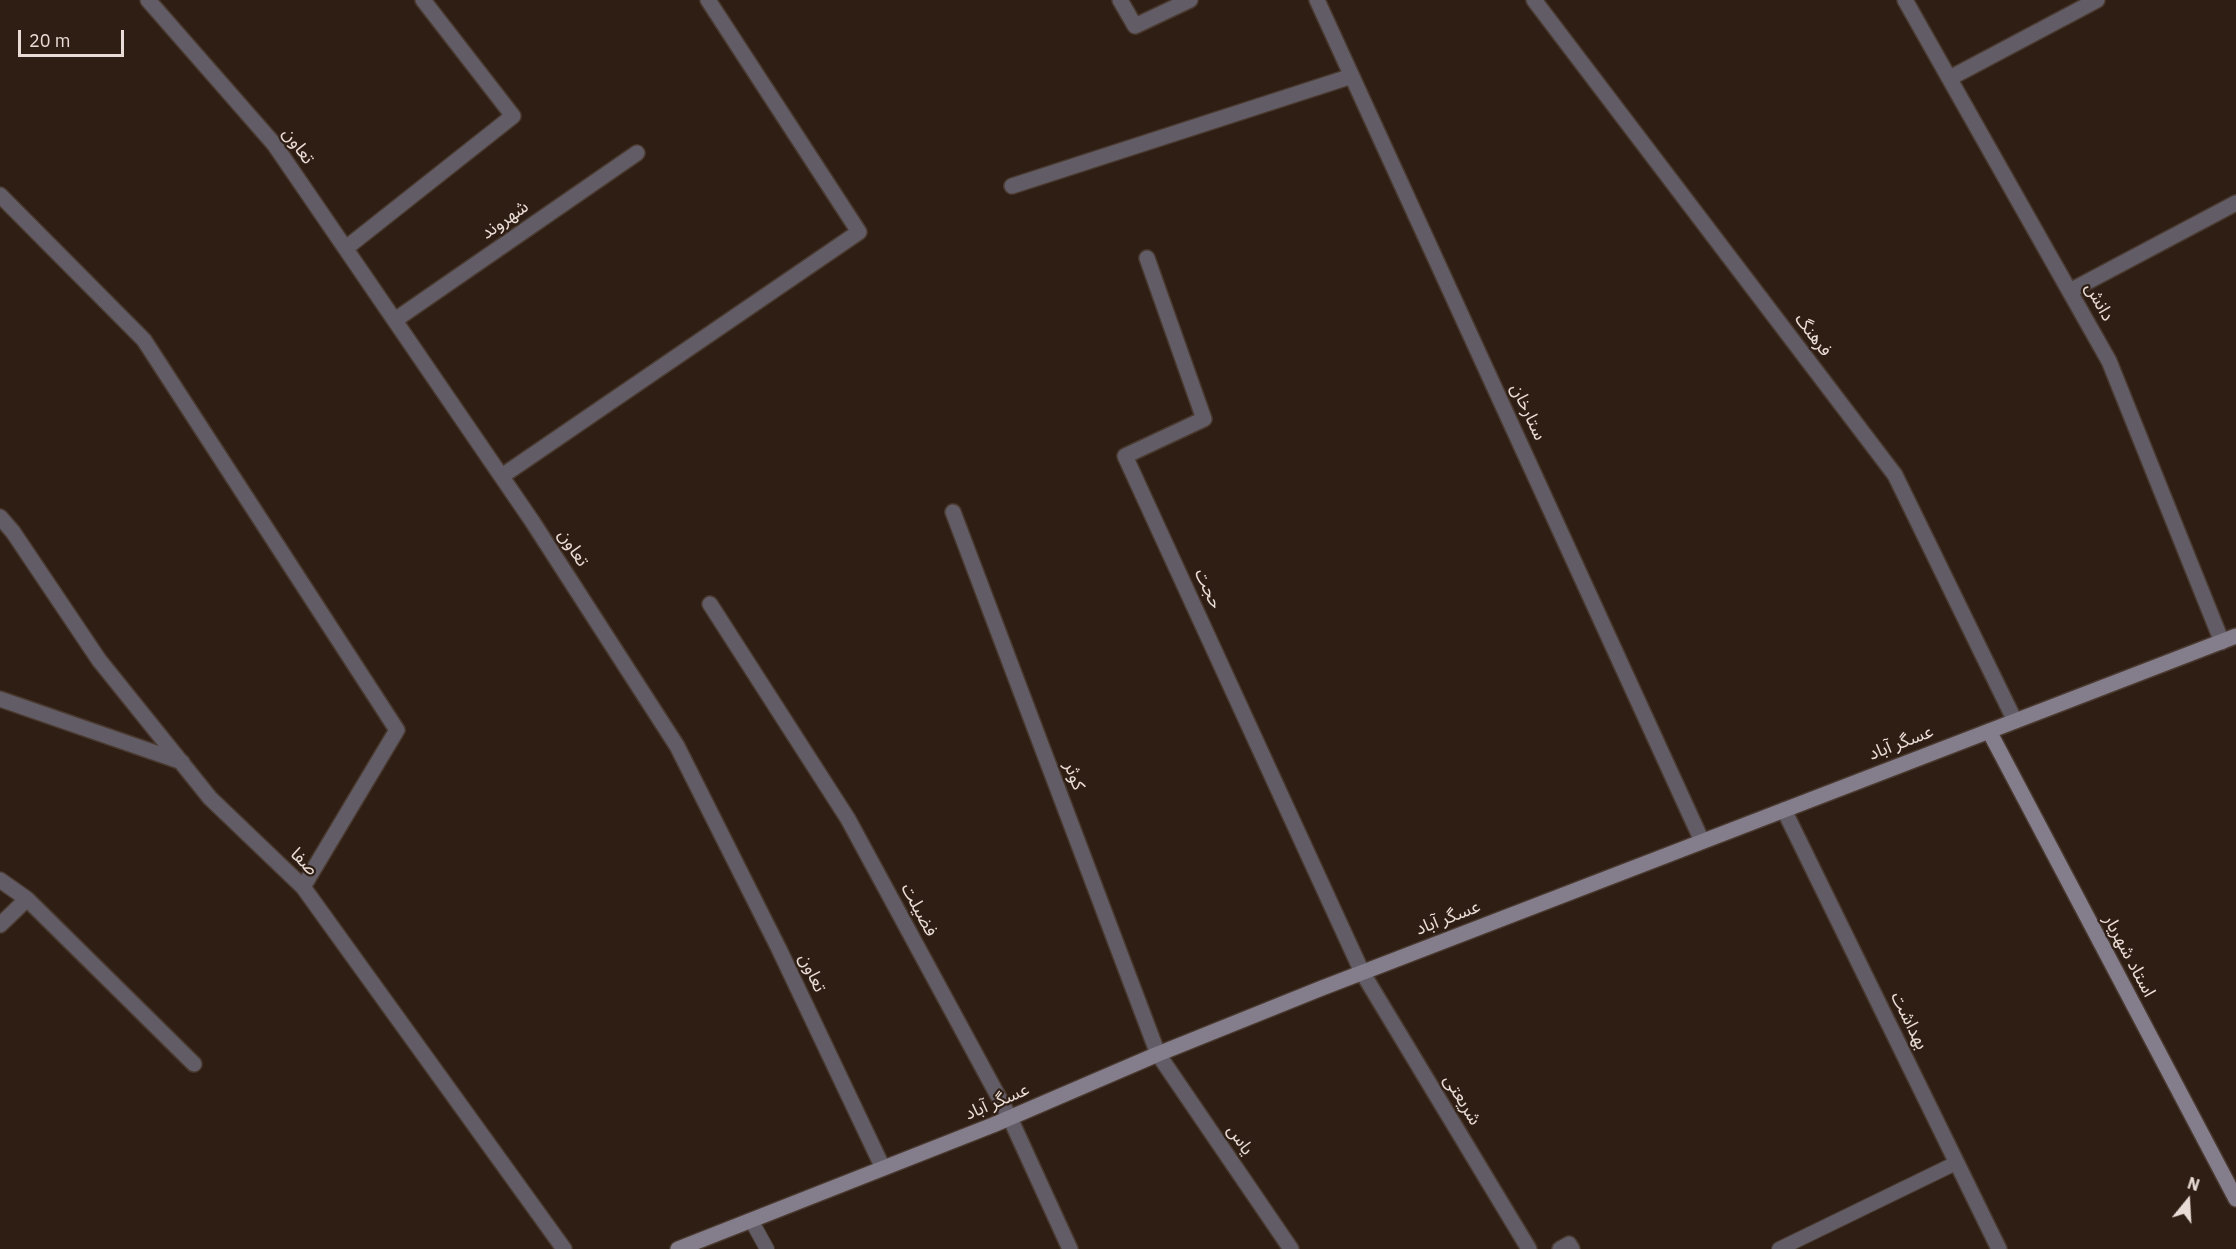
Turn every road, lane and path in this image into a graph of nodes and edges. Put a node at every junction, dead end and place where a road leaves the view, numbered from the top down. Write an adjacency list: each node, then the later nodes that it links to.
1 (148, 0): 16 (street, تعاون)
2 (423, 0): 16 (street)
3 (708, 0): 20 (street)
4 (1120, 0): 5 (street)
5 (1190, 0)
6 (1317, 0): 10 (street, ستارخان)
7 (1533, 0): 26 (street, فرهنگ)
8 (1905, 0): 11 (street, دانش)
9 (2097, 0): 11 (street)
10 (1352, 76): 13 (street); 30 (street, ستارخان)
11 (1950, 78): 18 (street, دانش)
12 (637, 153): 19 (street, شهروند)
13 (1012, 186)
14 (0, 195): 32 (street)
15 (2236, 203): 18 (street)
16 (346, 248): 19 (street, تعاون)
17 (1147, 258): 35 (street, حجت)
18 (2070, 291): 24 (street, دانش)
19 (395, 320): 20 (street, تعاون)
20 (502, 476): 40 (street, تعاون)
21 (953, 512): 36 (street, کوثر)
22 (0, 517): 28 (street, صفا)
23 (710, 604): 38 (street, فضیلت)
24 (2229, 639): 26 (street, عسگر آباد)
25 (0, 699): 28 (street)
26 (2015, 721): 27 (street, عسگر آباد)
27 (1989, 731): 29 (street, عسگر آباد); 41 (street, استاد شهریار)
28 (182, 762): 32 (street, صفا)
29 (1784, 810): 30 (street, عسگر آباد); 39 (street, بهداشت)
30 (1702, 841): 35 (street, عسگر آباد)
31 (0, 880): 33 (street)
32 (303, 887): 43 (street, صفا)
33 (27, 899): 34 (street); 37 (street)
34 (0, 925)
35 (1362, 972): 36 (street, عسگر آباد); 48 (street, شریعتی)
36 (1158, 1054): 38 (street, عسگر آباد); 47 (street, یاس)
37 (194, 1064)
38 (1010, 1118): 40 (street, عسگر آباد); 46 (street, فضیلت)
39 (1956, 1163): 51 (lane); 52 (street, بهداشت)
40 (883, 1168): 42 (street, عسگر آباد)
41 (2236, 1199)
42 (751, 1220): 44 (street, عسگر آباد); 45 (lane)
43 (564, 1249)
44 (678, 1249)
45 (767, 1249)
46 (1070, 1249)
47 (1291, 1249)
48 (1529, 1249)
49 (1560, 1249): 50 (street)
50 (1572, 1249)
51 (1779, 1249)
52 (1999, 1249)

